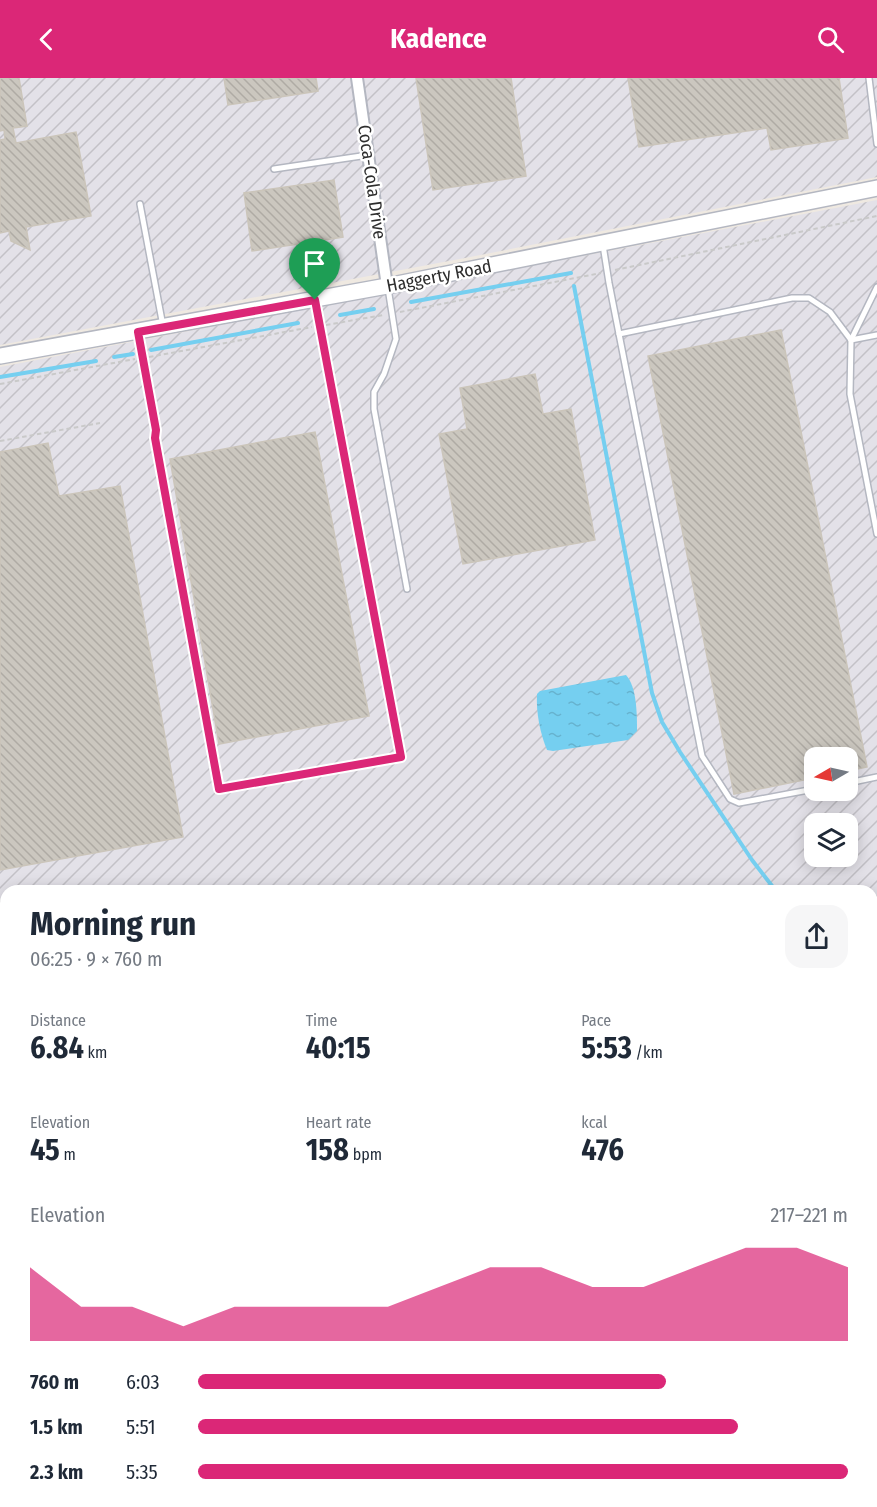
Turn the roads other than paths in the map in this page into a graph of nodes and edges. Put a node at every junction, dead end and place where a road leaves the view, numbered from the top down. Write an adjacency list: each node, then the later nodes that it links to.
1 (357, 78): 4 (street, Coca-Cola Drive)
2 (868, 78): 3 (lane)
3 (877, 144)
4 (368, 155): 5 (lane); 9 (street, Coca-Cola Drive)
5 (274, 169)
6 (877, 188): 8 (main road, Haggerty Road)
7 (140, 204): 12 (lane)
8 (603, 243): 9 (main road, Haggerty Road); 14 (lane)
9 (387, 286): 11 (main road, Haggerty Road); 19 (lane)
10 (877, 287): 16 (lane)
11 (315, 300): 12 (main road, Haggerty Road); 13 (lane)
12 (163, 327): 13 (main road, Haggerty Road)
13 (138, 332): 17 (main road, Haggerty Road)
14 (619, 334): 16 (lane); 22 (lane)
15 (877, 335): 16 (lane)
16 (851, 340): 18 (lane)
17 (0, 356)
18 (877, 534)
19 (407, 589)
20 (877, 777): 21 (lane)
21 (858, 781)
22 (804, 791)

